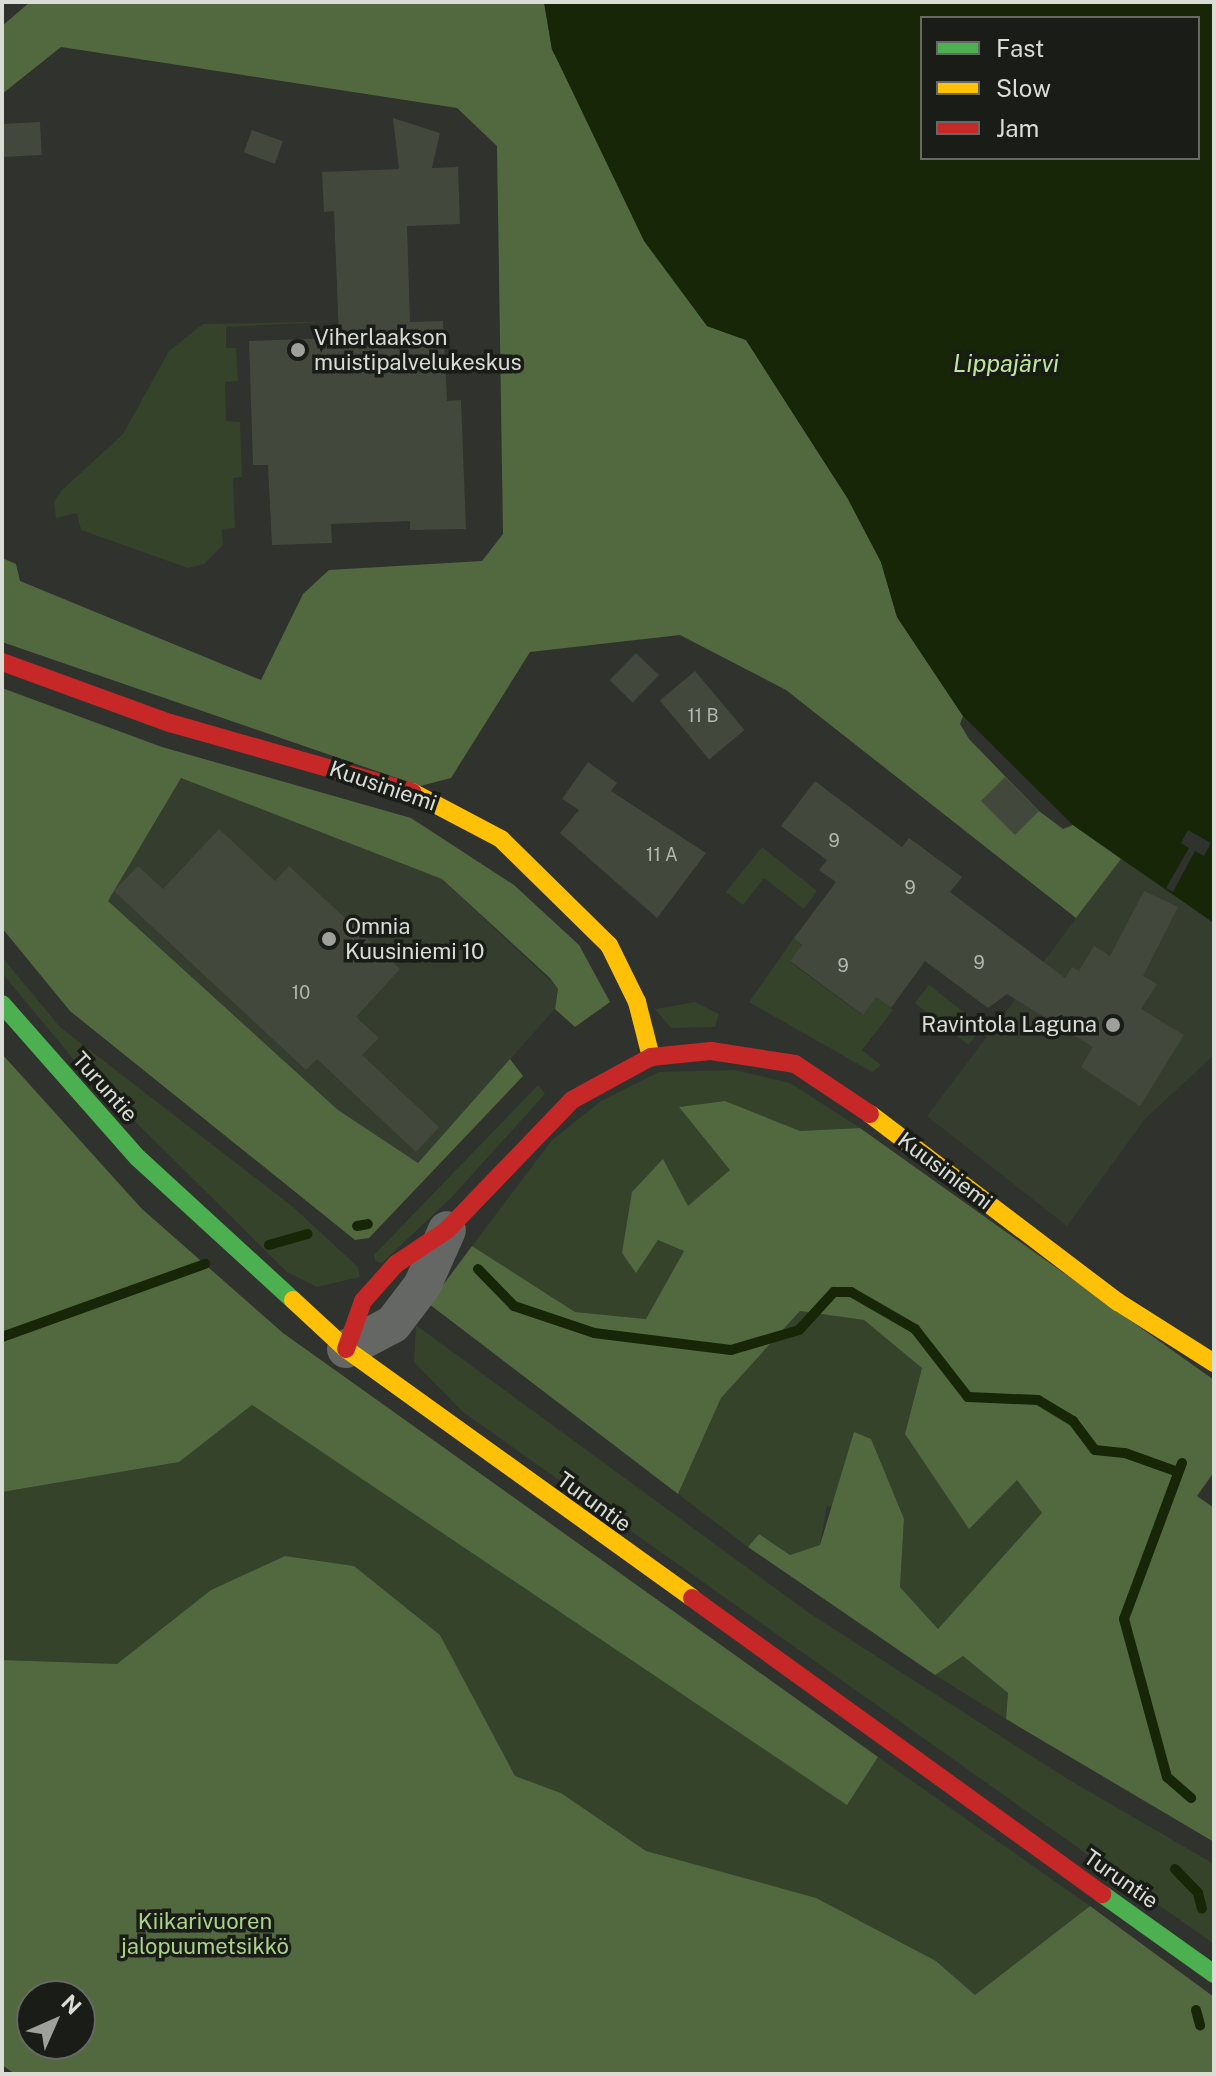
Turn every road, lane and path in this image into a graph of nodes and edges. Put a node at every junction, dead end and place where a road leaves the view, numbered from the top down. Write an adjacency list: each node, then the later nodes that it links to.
1 (2, 662): 3 (street, Kuusiniemi)
2 (2, 1004): 5 (street, Turuntie)
3 (651, 1057): 4 (street, Kuusiniemi); 6 (street, Kuusiniemi)
4 (447, 1230): 5 (street, Kuusiniemi)
5 (346, 1349): 7 (street, Turuntie)
6 (1214, 1363)
7 (1214, 1974)

